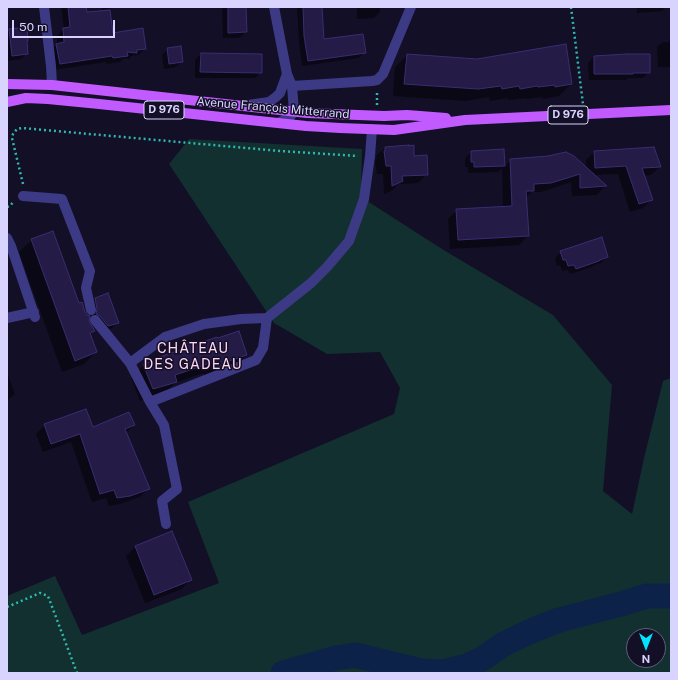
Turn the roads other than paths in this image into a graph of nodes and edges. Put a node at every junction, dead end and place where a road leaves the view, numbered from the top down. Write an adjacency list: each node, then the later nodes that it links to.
1 (44, 7): 6 (street)
2 (274, 7): 4 (street)
3 (411, 7): 7 (street)
4 (287, 74): 7 (street); 9 (street)
5 (7, 84): 6 (main road, Avenue François Mitterrand / D 976)
6 (52, 85): 9 (main road, Avenue François Mitterrand / D 976)
7 (292, 86): 11 (street)
8 (7, 102): 13 (main road, Avenue François Mitterrand / D 976)
9 (242, 106): 11 (main road, Avenue François Mitterrand / D 976)
10 (671, 110): 12 (main road, Avenue François Mitterrand / D 976)
11 (294, 111): 12 (main road, Avenue François Mitterrand / D 976); 13 (street)
12 (465, 120): 14 (main road, Avenue François Mitterrand / D 976)
13 (280, 122): 14 (main road, Avenue François Mitterrand / D 976)
14 (372, 129): 18 (street)
15 (23, 196): 19 (street)
16 (7, 238): 17 (street)
17 (7, 318)
18 (266, 318): 19 (street); 20 (street)
19 (130, 363): 20 (street)
20 (150, 402): 21 (street)
21 (166, 524)

